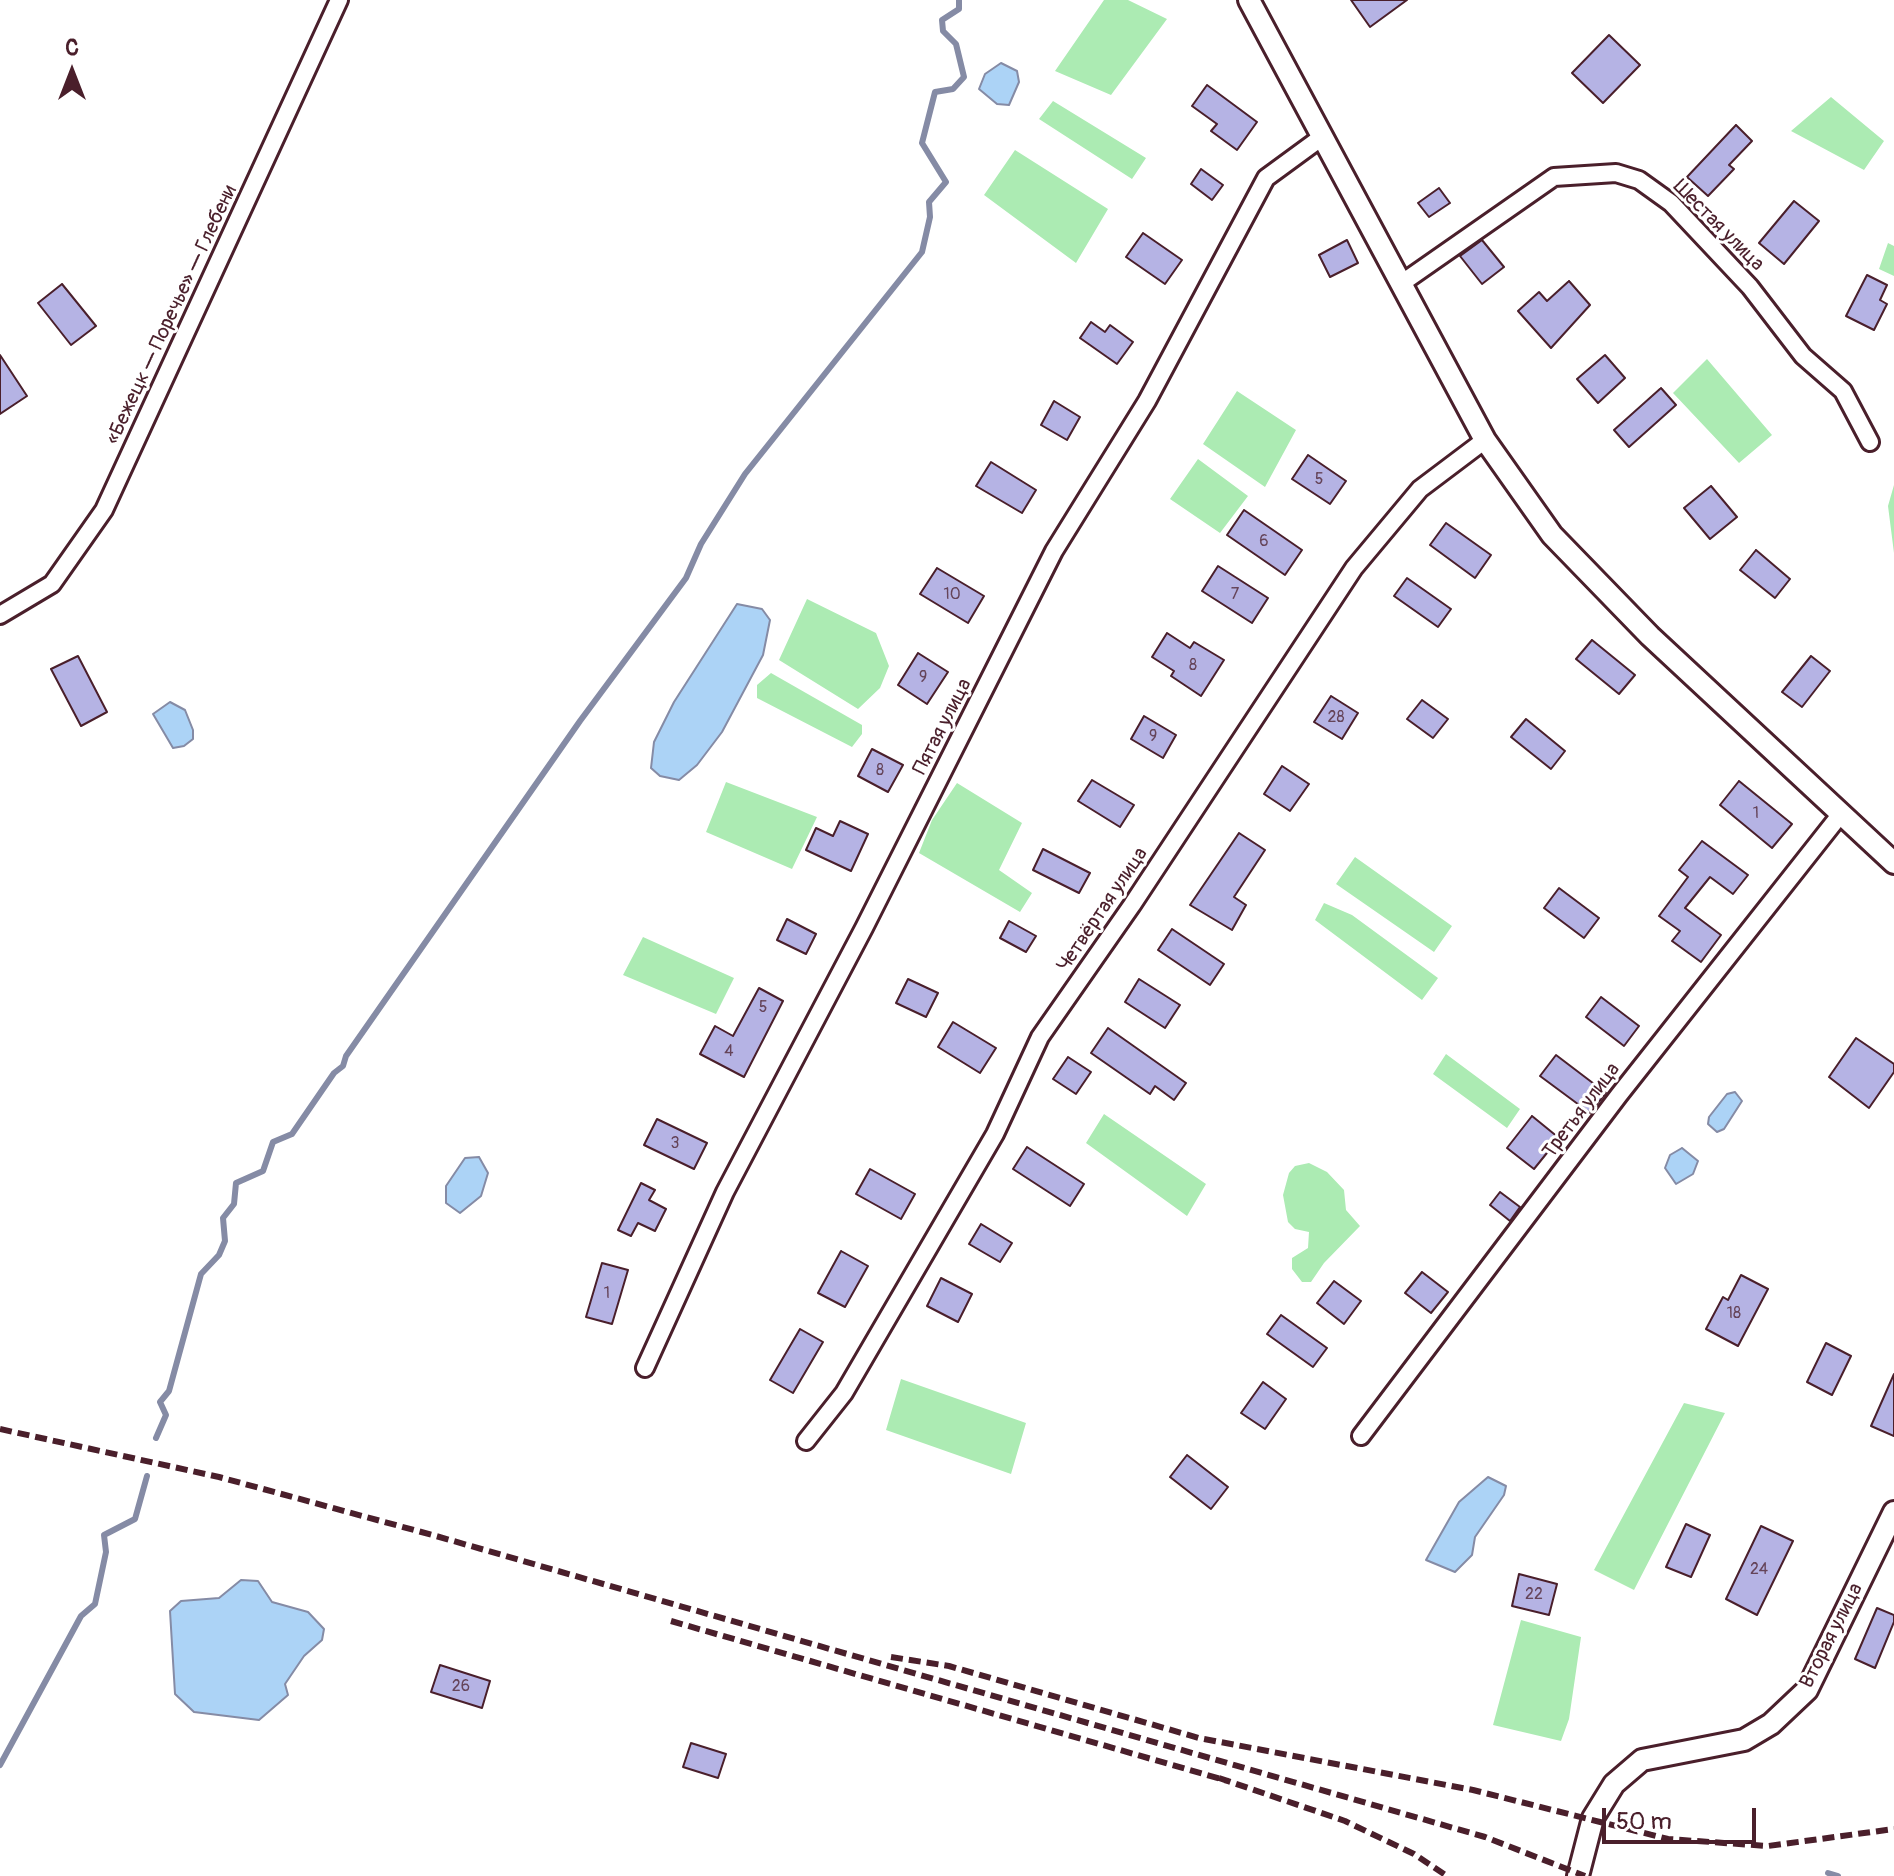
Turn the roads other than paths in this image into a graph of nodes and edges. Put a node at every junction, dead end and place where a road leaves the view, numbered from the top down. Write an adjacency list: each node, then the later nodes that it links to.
1 (339, 0): 7 (street, «Бежецк — Поречье» — Глебени)
2 (1249, 0): 3 (street)
3 (1322, 137): 4 (street); 10 (street, Пятая улица)
4 (1402, 283): 5 (street); 6 (street, Шестая улица)
5 (1485, 440): 8 (street); 12 (street, Четвёртая улица)
6 (1870, 442)
7 (0, 615)
8 (1840, 815): 9 (street); 11 (street, Третья улица)
9 (1894, 863)
10 (645, 1368)
11 (1361, 1436)
12 (806, 1441)
13 (1894, 1512): 14 (street, Вторая улица)
14 (1578, 1875)

